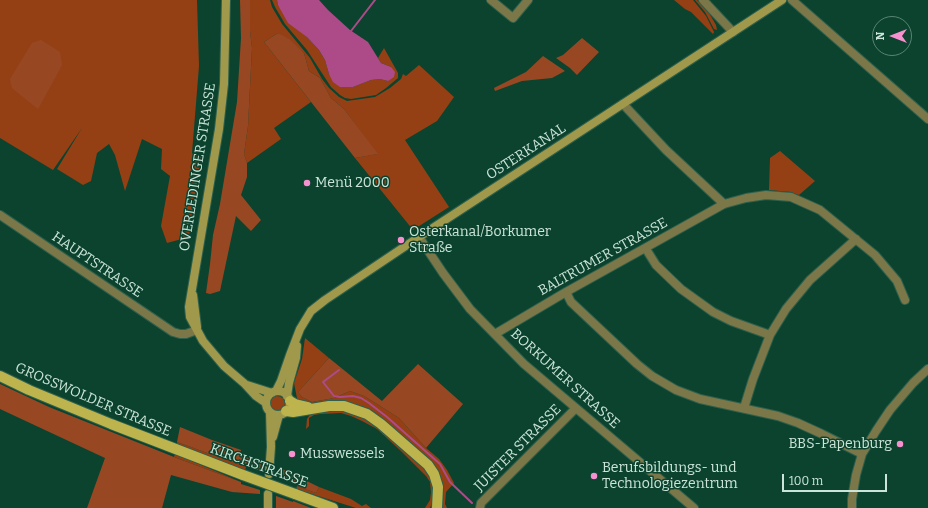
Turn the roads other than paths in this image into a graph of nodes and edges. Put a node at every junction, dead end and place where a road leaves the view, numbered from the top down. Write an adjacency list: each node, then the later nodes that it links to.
1 (226, 0): 17 (main road, OVERLEDINGER STRASSE)
2 (491, 0): 3 (street)
3 (528, 0)
4 (703, 0): 7 (street)
5 (782, 0): 7 (main road, OSTERKANAL)
6 (792, 0): 9 (street)
7 (733, 32): 8 (main road, OSTERKANAL)
8 (623, 104): 10 (street); 12 (main road, OSTERKANAL)
9 (928, 119)
10 (724, 204): 13 (street, BALTRUMER STRASSE); 14 (street, BALTRUMER STRASSE)
11 (0, 215): 17 (street, HAUPTSTRASSE)
12 (419, 237): 18 (street, BORKUMER STRASSE); 20 (main road, OSTERKANAL)
13 (856, 239): 16 (street, BALTRUMER STRASSE); 19 (street)
14 (646, 249): 15 (street, BALTRUMER STRASSE); 19 (street)
15 (566, 292): 18 (street, BALTRUMER STRASSE); 29 (street)
16 (905, 300)
17 (197, 330): 23 (main road)
18 (495, 334): 28 (street, BORKUMER STRASSE)
19 (770, 335): 29 (street)
20 (298, 337): 24 (main road, OSTERKANAL); 25 (main road, OSTERKANAL)
21 (928, 370): 34 (street)
22 (0, 376): 33 (main road, GROSSWOLDER STRASSE)
23 (245, 384): 24 (main road); 26 (main road)
24 (274, 392): 25 (main road); 26 (main road)
25 (288, 398): 27 (main road); 31 (main road)
26 (266, 403): 30 (main road)
27 (312, 408): 31 (main road); 37 (main road)
28 (576, 408): 40 (street, JUISTER STRASSE); 41 (street, BORKUMER STRASSE)
29 (744, 408): 34 (street)
30 (270, 412): 31 (main road); 32 (main road)
31 (283, 413): 32 (main road)
32 (271, 447): 35 (main road)
33 (176, 449): 39 (main road, KIRCHSTRASSE, bridge)
34 (862, 454): 42 (street)
35 (269, 474)
36 (268, 494): 38 (main road)
37 (436, 506)
38 (268, 508)
39 (333, 508)
40 (480, 508)
41 (694, 508)
42 (852, 508)

